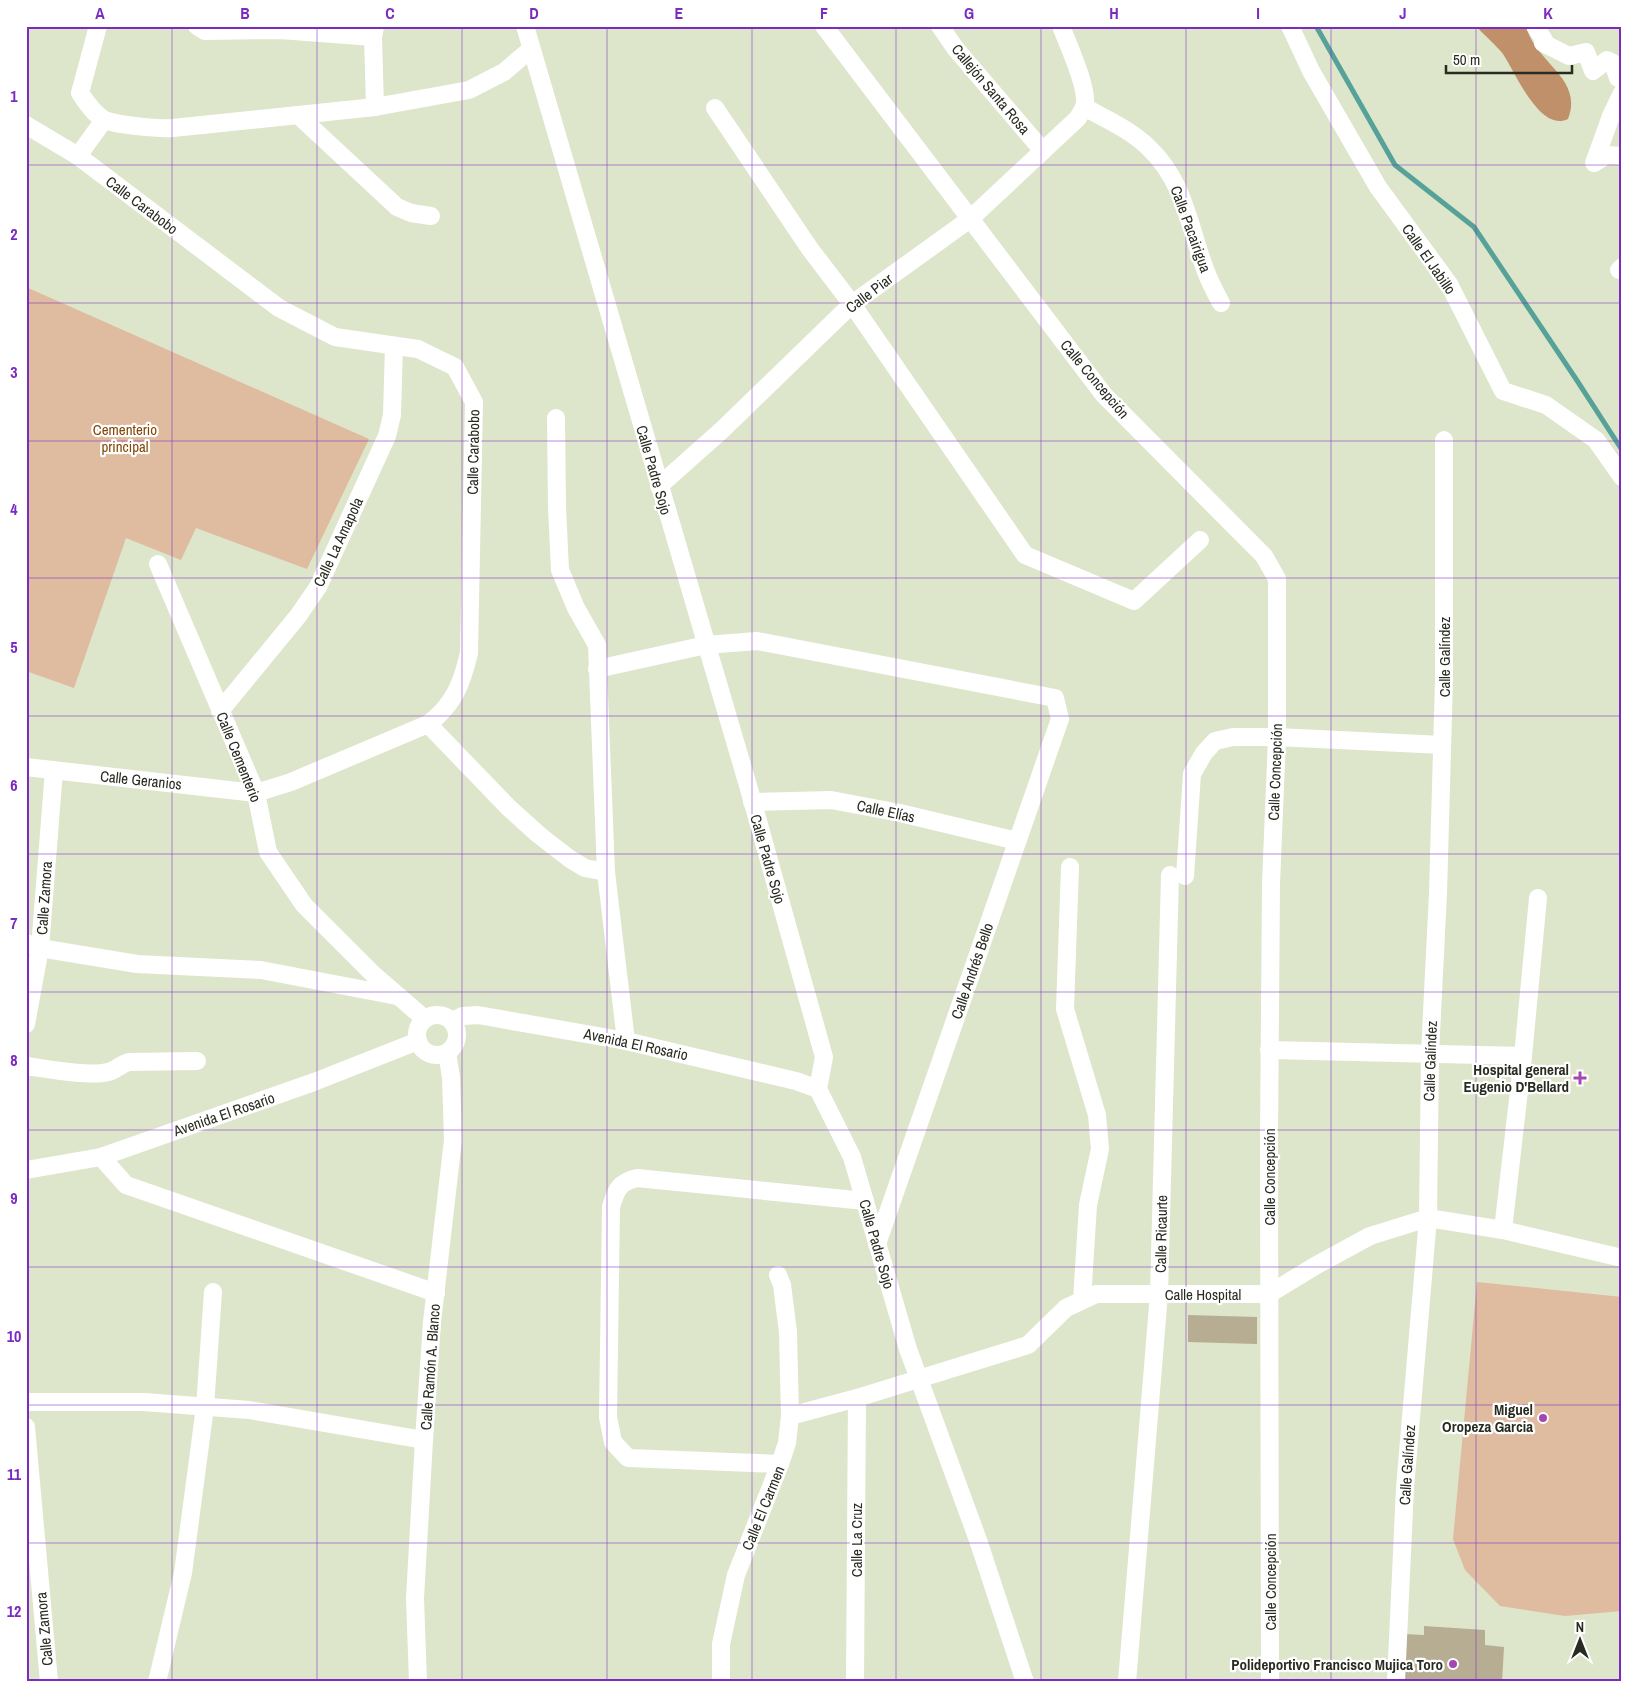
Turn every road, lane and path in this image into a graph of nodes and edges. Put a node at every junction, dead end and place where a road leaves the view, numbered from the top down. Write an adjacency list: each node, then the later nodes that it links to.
1 (98, 26): 18 (street)
2 (197, 26): 9 (street)
3 (525, 26): 11 (street, Calle Padre Sojo)
4 (824, 26): 24 (street, Calle Concepción)
5 (940, 26): 20 (street, Callejón Santa Rosa)
6 (1061, 26): 15 (street)
7 (1290, 26): 30 (street, Calle El Jabillo)
8 (1535, 26): 12 (street)
9 (279, 28): 10 (street)
10 (374, 31): 14 (street)
11 (531, 49): 14 (street); 31 (street, Calle Padre Sojo)
12 (1622, 79)
13 (1622, 93): 22 (street)
14 (375, 107): 17 (street)
15 (1084, 107): 20 (street, Calle Piar); 26 (street, Calle Pacairigua)
16 (715, 108): 25 (street)
17 (298, 114): 18 (street); 23 (street)
18 (104, 120): 21 (street)
19 (26, 125): 21 (street, Calle Carabobo)
20 (1043, 151): 24 (street, Calle Piar)
21 (78, 156): 27 (street, Calle Carabobo)
22 (1622, 156)
23 (431, 216)
24 (970, 220): 25 (street, Calle Piar); 38 (street, Calle Concepción)
25 (852, 304): 31 (street, Calle Piar); 32 (street)
26 (1221, 304)
27 (394, 346): 36 (street, Calle La Amapola); 37 (street, Calle Carabobo)
28 (556, 418): 35 (street)
29 (1444, 440): 39 (street, Calle Galíndez)
30 (1622, 476)
31 (659, 486): 34 (street, Calle Padre Sojo)
32 (1200, 540)
33 (158, 564): 36 (street, Calle Cementerio)
34 (706, 645): 35 (street); 43 (street, Calle Padre Sojo); 44 (street, Calle Andrés Bello)
35 (597, 669): 46 (street)
36 (220, 711): 42 (street, Calle Cementerio)
37 (428, 724): 42 (street, Calle Carabobo); 46 (street)
38 (1277, 737): 39 (street, Calle Ricaurte); 55 (street, Calle Concepción); 72 (street, Calle Ricaurte)
39 (1442, 745): 57 (street, Calle Galíndez)
40 (26, 767): 41 (street, Calle Geranios)
41 (54, 770): 42 (street, Calle Geranios); 48 (street, Calle Zamora)
42 (256, 793): 49 (street, Calle Cementerio)
43 (752, 802): 44 (street, Calle Elías); 61 (street, Calle Padre Sojo)
44 (1017, 841): 67 (street, Calle Andrés Bello)
45 (1070, 867): 74 (street)
46 (606, 872): 54 (street)
47 (1538, 898): 58 (street)
48 (33, 945): 49 (street); 52 (street, Calle Zamora)
49 (400, 997): 50 (street, Calle Cementerio)
50 (425, 1019): 51 (street, Avenida El Rosario); 53 (street)
51 (452, 1021): 54 (street, Avenida El Rosario); 56 (street)
52 (26, 1024)
53 (418, 1041): 56 (street); 62 (street, Avenida El Rosario)
54 (626, 1041): 61 (street, Avenida El Rosario)
55 (1269, 1050): 57 (street); 73 (street, Calle Concepción)
56 (447, 1053): 71 (street, Calle Ramón A. Blanco)
57 (1430, 1053): 58 (street); 65 (street, Calle Galíndez)
58 (1523, 1056): 66 (street)
59 (197, 1060): 60 (street)
60 (26, 1066)
61 (818, 1089): 64 (street, Calle Padre Sojo)
62 (100, 1157): 63 (street, Avenida El Rosario); 71 (street)
63 (26, 1170)
64 (865, 1201): 67 (street, Calle Padre Sojo); 82 (street)
65 (1428, 1218): 66 (street); 73 (street); 92 (street, Calle Galíndez)
66 (1502, 1230): 68 (street)
67 (878, 1244): 75 (street, Calle Padre Sojo)
68 (1622, 1258)
69 (778, 1275): 79 (street, Calle El Carmen)
70 (213, 1292): 78 (street)
71 (436, 1293): 81 (street, Calle Ramón A. Blanco)
72 (1160, 1294): 73 (street, Calle Hospital); 74 (street, Calle Hospital); 90 (street, Calle Ricaurte)
73 (1269, 1294): 91 (street, Calle Concepción)
74 (1082, 1300): 75 (street, Calle Hospital)
75 (919, 1379): 76 (street, Calle Hospital); 89 (street, Calle Padre Sojo)
76 (857, 1398): 79 (street, Calle Hospital); 88 (street, Calle La Cruz)
77 (26, 1402): 78 (street)
78 (205, 1407): 81 (street); 85 (street)
79 (790, 1416): 82 (street, Calle El Carmen)
80 (26, 1427): 83 (street, Calle Zamora)
81 (424, 1440): 86 (street, Calle Ramón A. Blanco)
82 (780, 1464): 87 (street, Calle El Carmen)
83 (31, 1534): 84 (street, Calle Zamora)
84 (49, 1682)
85 (157, 1682)
86 (418, 1682)
87 (720, 1682)
88 (855, 1682)
89 (1025, 1682)
90 (1127, 1682)
91 (1270, 1682)
92 (1396, 1682)

